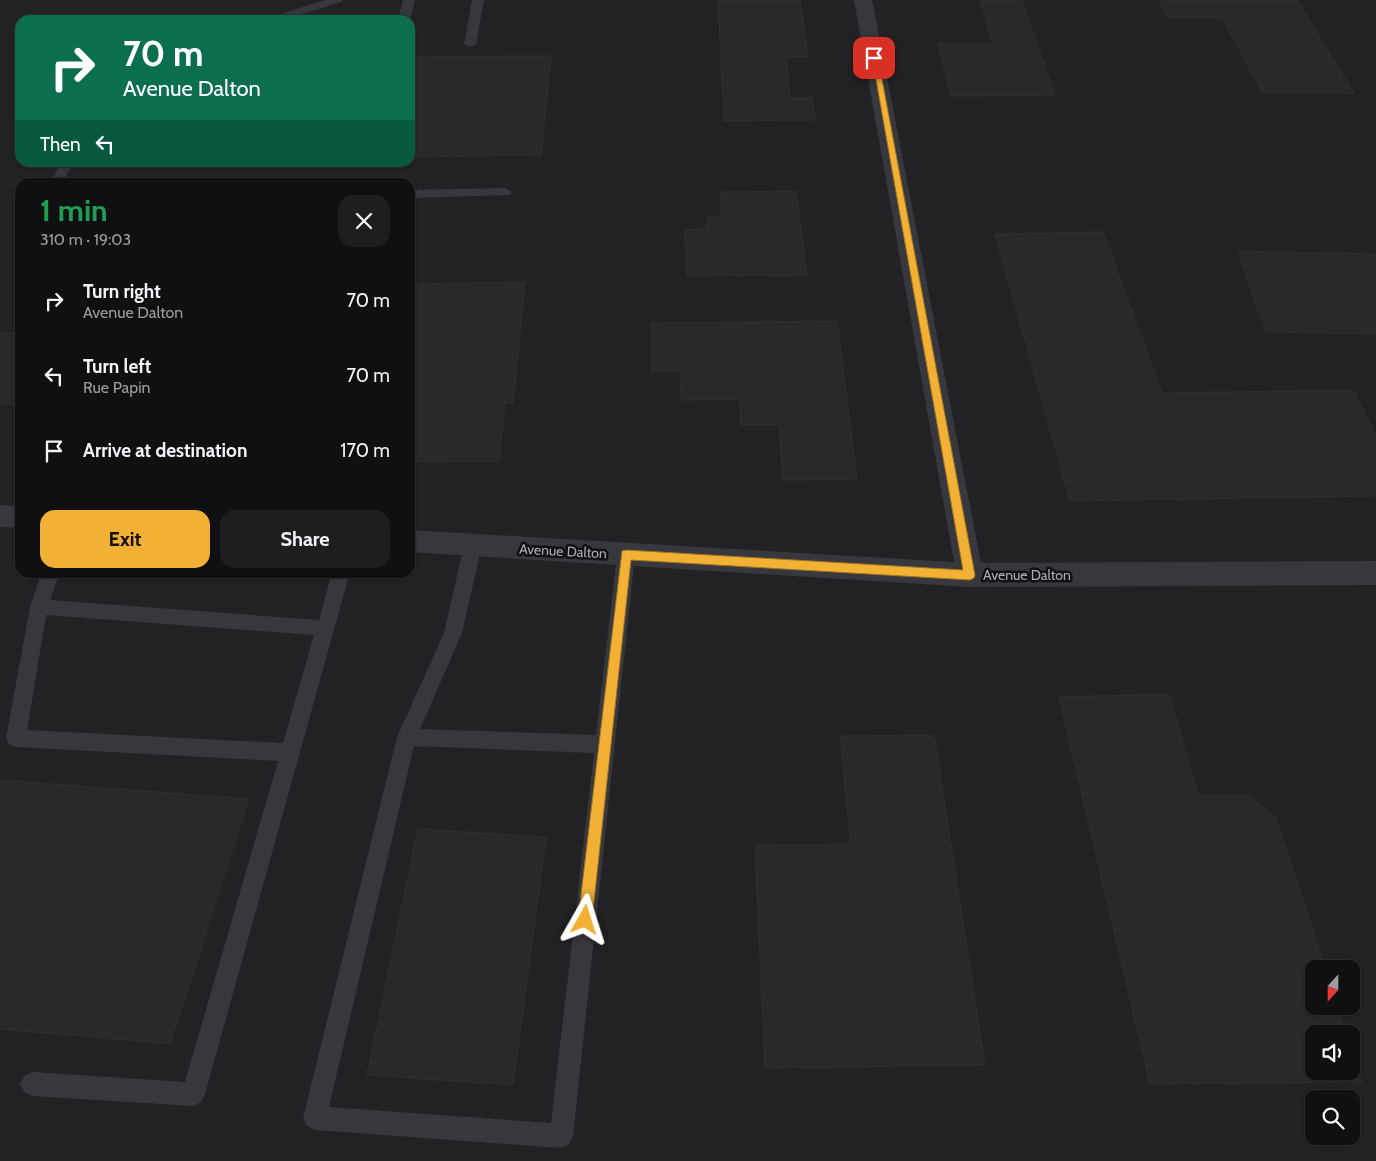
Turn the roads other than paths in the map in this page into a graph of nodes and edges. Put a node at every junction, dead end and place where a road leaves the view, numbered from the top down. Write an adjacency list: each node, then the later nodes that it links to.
1 (338, 0): 5 (lane)
2 (409, 0): 6 (lane)
3 (478, 0): 7 (lane)
4 (863, 0): 18 (street)
5 (288, 15)
6 (405, 15)
7 (470, 44)
8 (65, 167): 9 (lane)
9 (59, 178)
10 (505, 192): 11 (lane)
11 (415, 194)
12 (0, 516): 13 (street)
13 (15, 517)
14 (415, 541): 15 (street, Avenue Dalton)
15 (473, 546): 16 (street, Avenue Dalton); 23 (lane)
16 (626, 555): 18 (street, Avenue Dalton); 24 (lane)
17 (1376, 573): 18 (street, Avenue Dalton)
18 (970, 575)
19 (49, 578): 21 (lane)
20 (339, 578): 22 (lane)
21 (39, 607): 22 (lane); 25 (lane)
22 (326, 628): 25 (lane)
23 (407, 737): 24 (lane); 24 (lane)
24 (605, 744)
25 (290, 753): 26 (lane)
26 (32, 1084)

